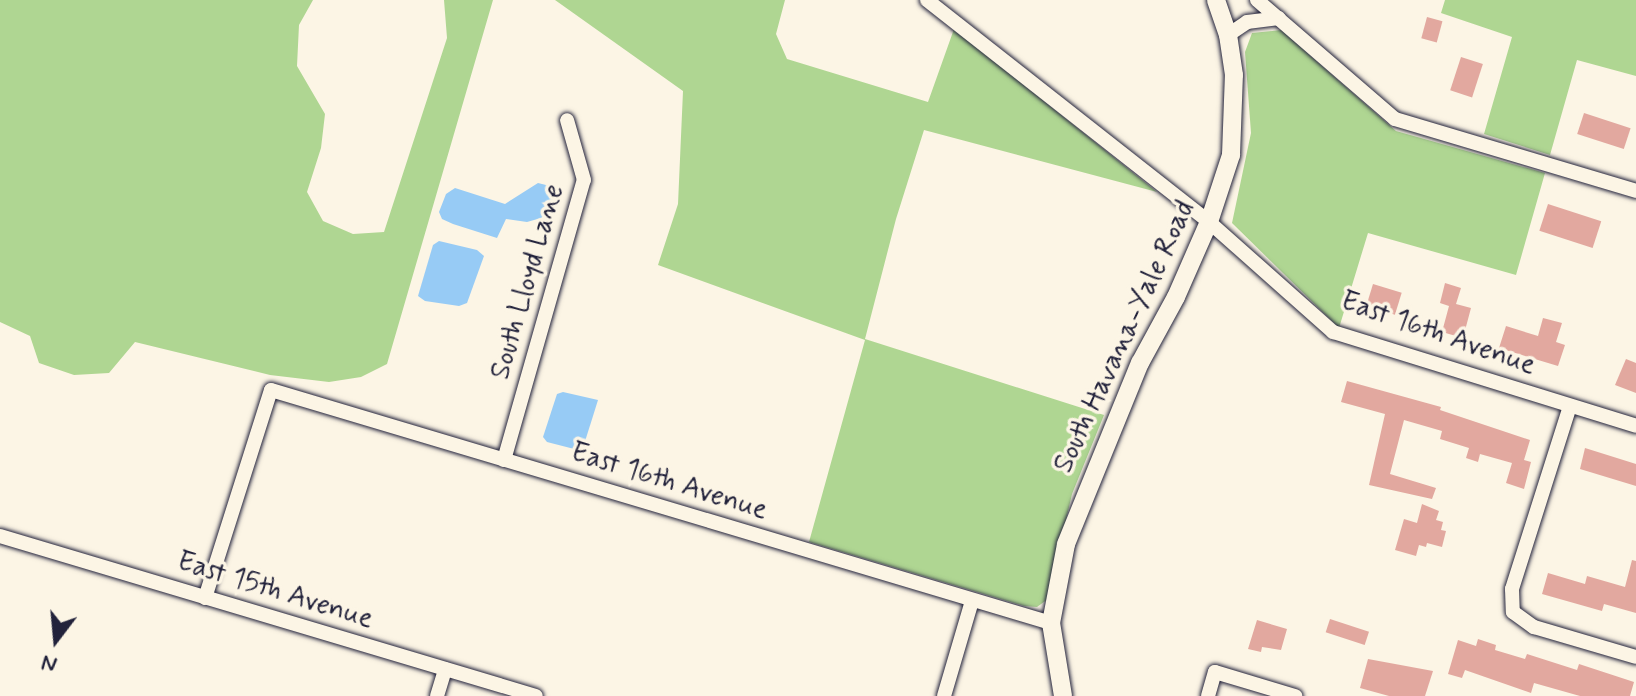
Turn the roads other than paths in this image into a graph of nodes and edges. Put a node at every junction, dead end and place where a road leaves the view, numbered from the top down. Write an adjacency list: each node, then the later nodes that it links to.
1 (927, 0): 8 (street, East 16th Avenue)
2 (1216, 0): 5 (street, South Havana-Yale Road)
3 (1257, 0): 4 (street)
4 (1279, 18): 5 (street); 7 (street)
5 (1228, 35): 8 (street, South Havana-Yale Road)
6 (567, 120): 11 (street, South Lloyd Lane)
7 (1636, 191)
8 (1209, 222): 9 (street, East 16th Avenue); 15 (street, South Havana-Yale Road)
9 (1570, 406): 10 (street, East 16th Avenue); 16 (street)
10 (1636, 426)
11 (504, 460): 13 (street, East 16th Avenue); 14 (street, East 16th Avenue)
12 (0, 536): 13 (street, East 15th Avenue)
13 (205, 598): 17 (street, East 15th Avenue)
14 (972, 601): 15 (street, East 16th Avenue); 20 (street)
15 (1051, 623): 21 (street, South Havana-Yale Road)
16 (1636, 657)
17 (445, 669): 18 (street); 19 (street, East 15th Avenue)
18 (437, 696)
19 (536, 696)
20 (944, 696)
21 (1063, 696)
22 (1208, 696): 23 (street)
23 (1295, 696)

